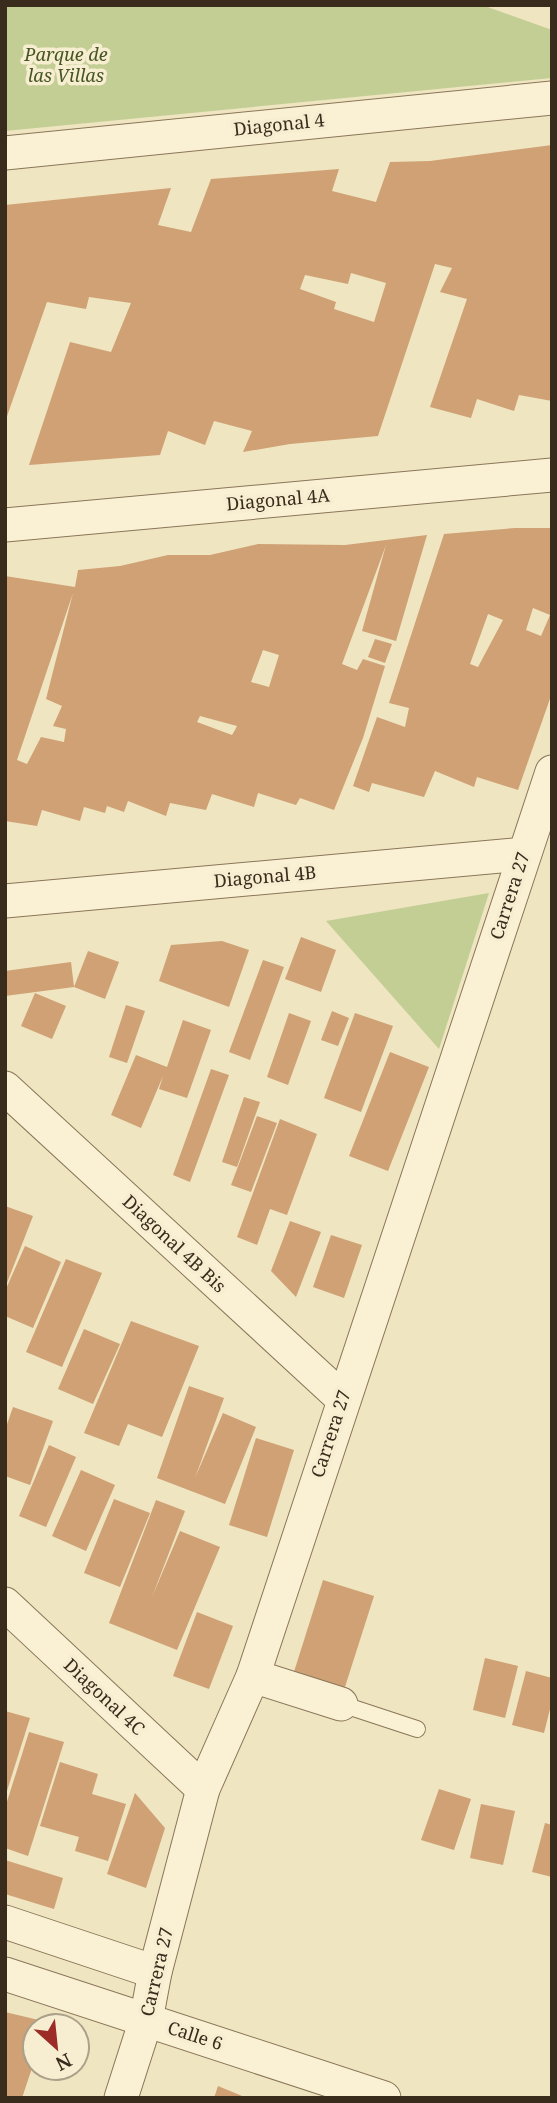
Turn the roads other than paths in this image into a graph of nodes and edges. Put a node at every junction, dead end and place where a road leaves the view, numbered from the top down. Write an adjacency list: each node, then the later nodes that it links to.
1 (552, 98): 2 (street, Diagonal 4)
2 (5, 153)
3 (552, 475): 4 (street, Diagonal 4A)
4 (5, 525)
5 (552, 772): 6 (street, Carrera 27)
6 (524, 854): 7 (street, Diagonal 4B); 9 (street, Carrera 27)
7 (5, 901)
8 (5, 1088): 9 (street, Diagonal 4B Bis)
9 (343, 1399): 11 (street, Carrera 27)
10 (5, 1604): 14 (street, Diagonal 4C)
11 (253, 1676): 12 (street); 14 (street, Carrera 27)
12 (341, 1704): 13 (lane)
13 (417, 1729)
14 (203, 1789): 16 (street, Carrera 27)
15 (5, 1922): 16 (street)
16 (155, 1972): 18 (street, Carrera 27)
17 (5, 1974): 18 (street, Calle 6)
18 (146, 2020): 19 (street, Carrera 27); 20 (street, Calle 6)
19 (121, 2098)
20 (384, 2098)

